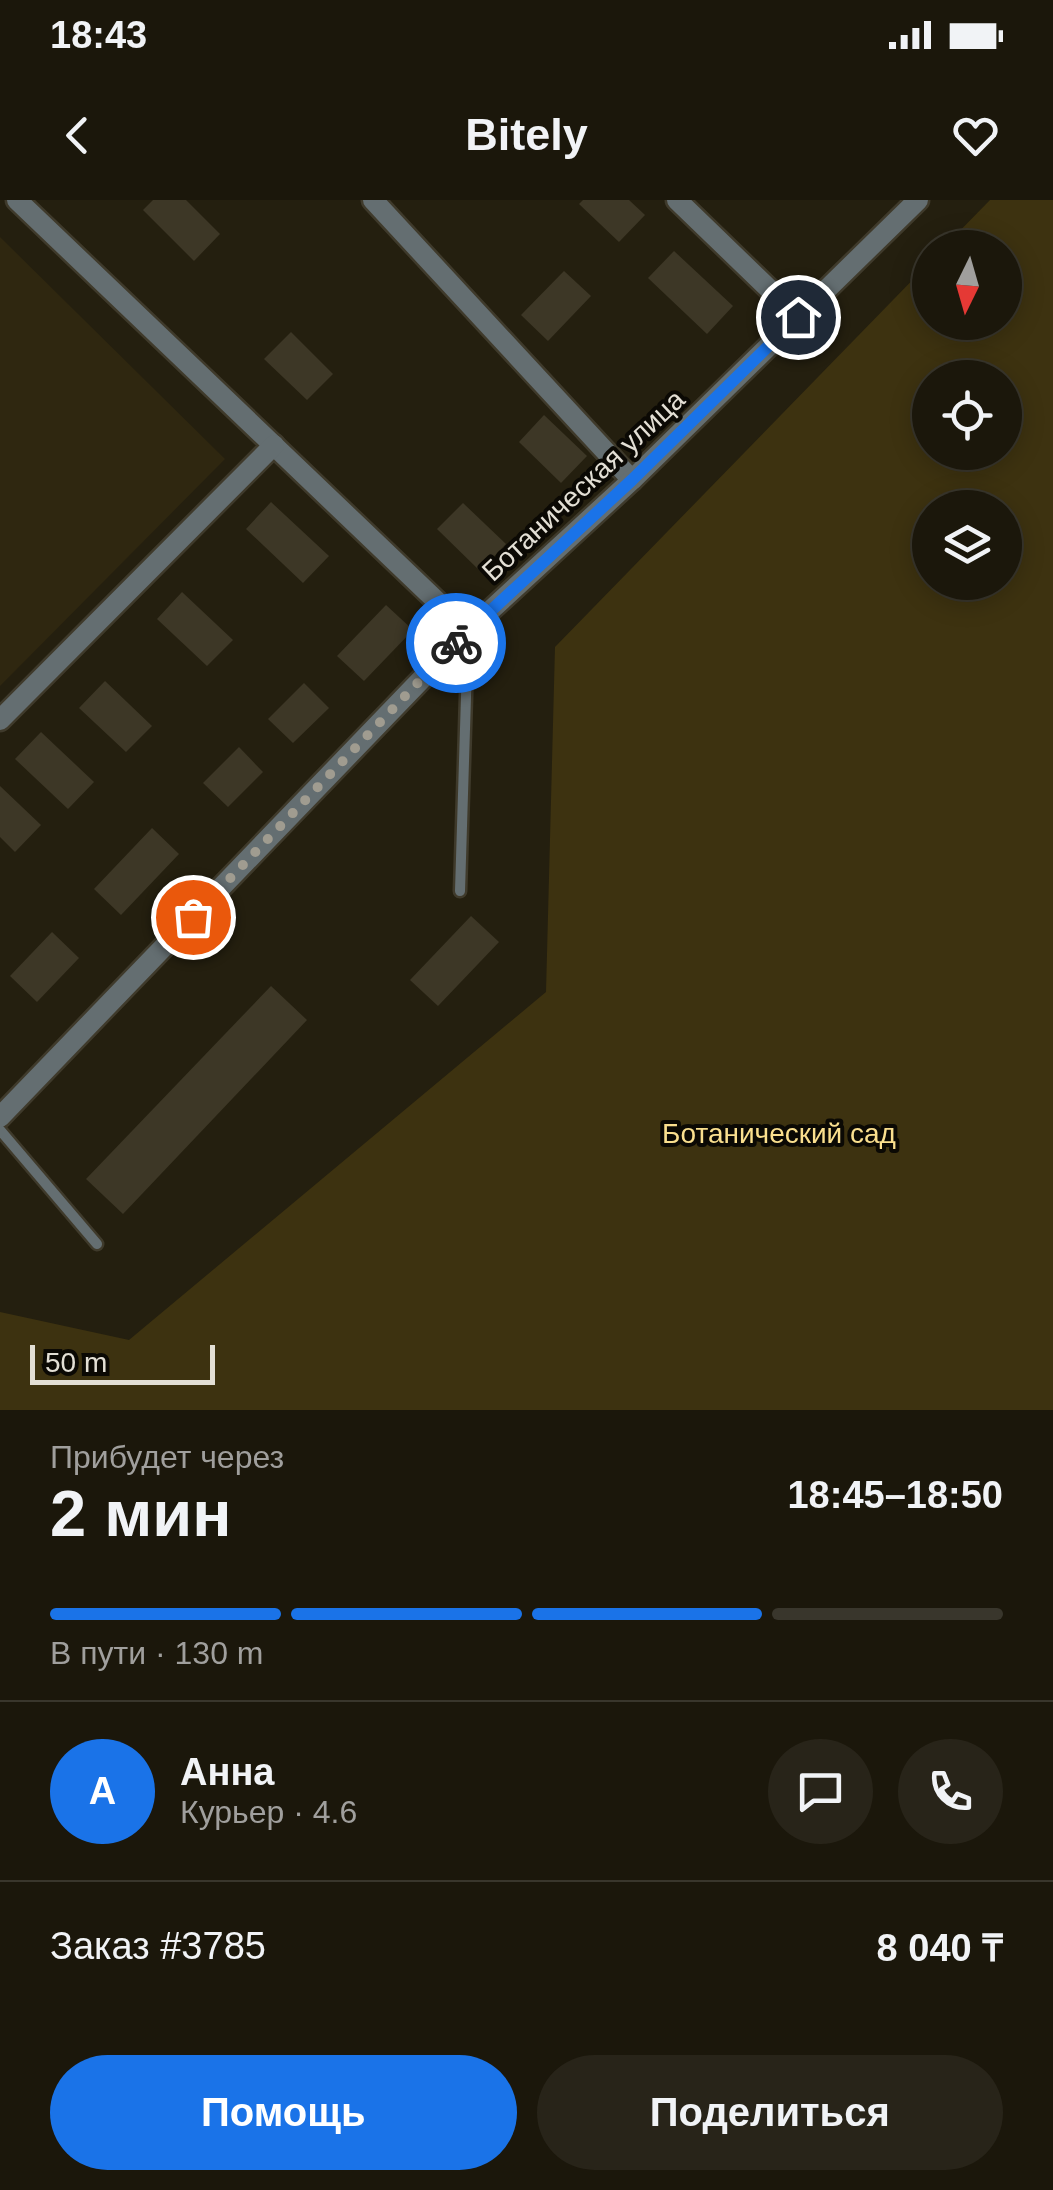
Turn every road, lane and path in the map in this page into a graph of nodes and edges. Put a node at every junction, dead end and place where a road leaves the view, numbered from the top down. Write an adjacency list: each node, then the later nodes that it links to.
1 (17, 200): 6 (street)
2 (373, 200): 7 (street)
3 (676, 200): 5 (street)
4 (918, 200): 5 (street, Ботаническая улица)
5 (798, 317): 7 (street, Ботаническая улица)
6 (274, 444): 8 (street); 9 (street)
7 (632, 480): 8 (street, Ботаническая улица)
8 (468, 631): 10 (lane); 11 (street, Ботаническая улица)
9 (0, 720)
10 (460, 891)
11 (0, 1117)
12 (0, 1130): 13 (lane)
13 (97, 1244)

